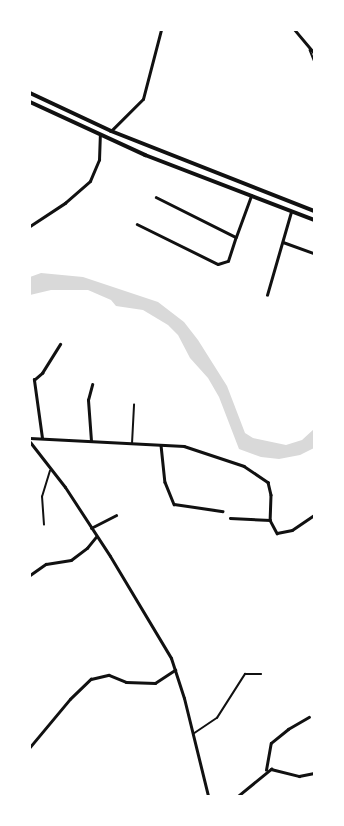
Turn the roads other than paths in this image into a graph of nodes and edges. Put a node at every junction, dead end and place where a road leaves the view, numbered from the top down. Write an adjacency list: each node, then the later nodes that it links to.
1 (161, 30): 8 (street)
2 (295, 30): 3 (street)
3 (310, 50): 4 (street); 5 (lane)
4 (314, 53)
5 (314, 60)
6 (30, 93): 8 (main road)
7 (30, 102): 9 (main road)
8 (111, 131): 12 (main road)
9 (100, 136): 10 (main road); 16 (street)
10 (251, 196): 13 (main road); 17 (street)
11 (156, 197): 17 (street)
12 (314, 211)
13 (291, 212): 14 (main road); 18 (street)
14 (314, 220)
15 (137, 224): 17 (street)
16 (30, 226)
17 (236, 237)
18 (283, 242): 19 (street); 20 (street)
19 (314, 253)
20 (267, 295)
21 (60, 344): 25 (street)
22 (92, 385): 26 (street)
23 (134, 405): 28 (lane)
24 (30, 438): 25 (street)
25 (42, 438): 26 (street)
26 (91, 441): 28 (street)
27 (30, 442): 30 (street)
28 (132, 444): 29 (street)
29 (161, 446): 31 (street); 35 (street)
30 (52, 468): 36 (lane); 37 (street)
31 (222, 511)
32 (116, 515): 37 (street)
33 (314, 515): 35 (street)
34 (230, 518): 35 (street)
35 (270, 520)
36 (44, 525)
37 (92, 528): 38 (street)
38 (96, 536): 39 (street); 40 (street)
39 (30, 575)
40 (175, 670): 43 (street); 44 (street)
41 (262, 674): 43 (lane)
42 (309, 717): 45 (street)
43 (193, 734): 47 (street)
44 (30, 747)
45 (266, 770): 46 (street); 48 (street)
46 (314, 773)
47 (208, 796)
48 (238, 796)

